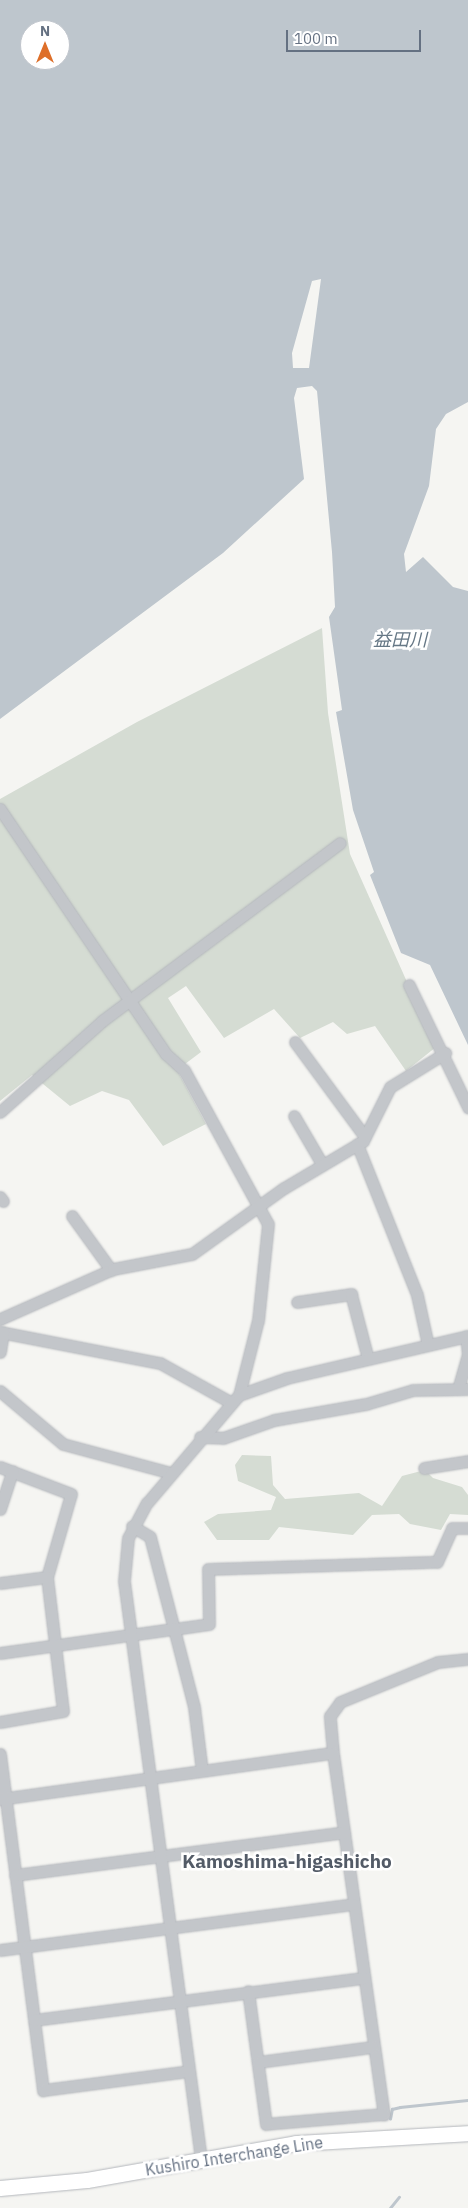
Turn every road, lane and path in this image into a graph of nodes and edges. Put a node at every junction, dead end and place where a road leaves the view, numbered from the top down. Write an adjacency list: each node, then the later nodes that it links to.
1 (0, 809): 4 (street)
2 (340, 843): 4 (street)
3 (409, 985): 6 (street)
4 (131, 1000): 8 (street); 12 (street)
5 (295, 1042): 10 (street)
6 (445, 1053): 7 (street); 10 (street)
7 (468, 1107)
8 (0, 1112)
9 (294, 1116): 11 (street)
10 (361, 1141): 11 (street); 19 (street)
11 (322, 1164): 12 (street)
12 (256, 1208): 14 (street); 24 (street)
13 (72, 1216): 14 (street)
14 (111, 1270): 16 (street)
15 (297, 1302): 21 (street)
16 (0, 1319)
17 (1, 1332): 20 (street); 24 (street)
18 (467, 1336): 19 (street); 22 (street)
19 (428, 1345): 21 (street)
20 (0, 1352)
21 (368, 1359): 24 (street)
22 (463, 1389): 25 (street)
23 (0, 1391): 30 (street)
24 (235, 1398): 25 (street)
25 (200, 1437): 30 (street)
26 (468, 1461): 28 (street)
27 (0, 1467): 29 (street)
28 (424, 1468)
29 (12, 1471): 31 (street); 34 (street)
30 (172, 1473): 32 (street)
31 (0, 1509)
32 (132, 1526): 36 (street); 37 (street)
33 (468, 1528): 36 (street)
34 (47, 1577): 35 (street); 38 (street)
35 (0, 1583)
36 (174, 1629): 37 (street); 44 (street)
37 (131, 1635): 38 (street); 45 (street)
38 (57, 1644): 39 (street); 41 (street)
39 (0, 1653)
40 (468, 1659): 42 (street)
41 (0, 1722)
42 (333, 1753): 44 (street); 47 (street)
43 (0, 1754): 46 (street)
44 (202, 1771): 45 (street)
45 (150, 1778): 46 (street); 48 (street)
46 (3, 1798): 49 (street)
47 (344, 1832): 48 (street); 50 (street)
48 (161, 1856): 49 (street); 51 (street)
49 (15, 1876): 52 (street)
50 (353, 1904): 51 (street); 54 (street)
51 (170, 1927): 52 (street); 56 (street)
52 (24, 1947): 53 (street); 57 (street)
53 (0, 1950)
54 (364, 1978): 55 (street); 58 (street)
55 (248, 1992): 56 (street); 59 (street)
56 (179, 2001): 57 (street); 60 (street)
57 (34, 2020): 60 (street)
58 (372, 2047): 59 (street); 59 (street)
59 (258, 2062)
60 (189, 2071): 62 (street)
61 (468, 2132): 62 (main road, Kushiro Interchange Line)
62 (201, 2159): 63 (main road, Kushiro Interchange Line)
63 (0, 2188)

